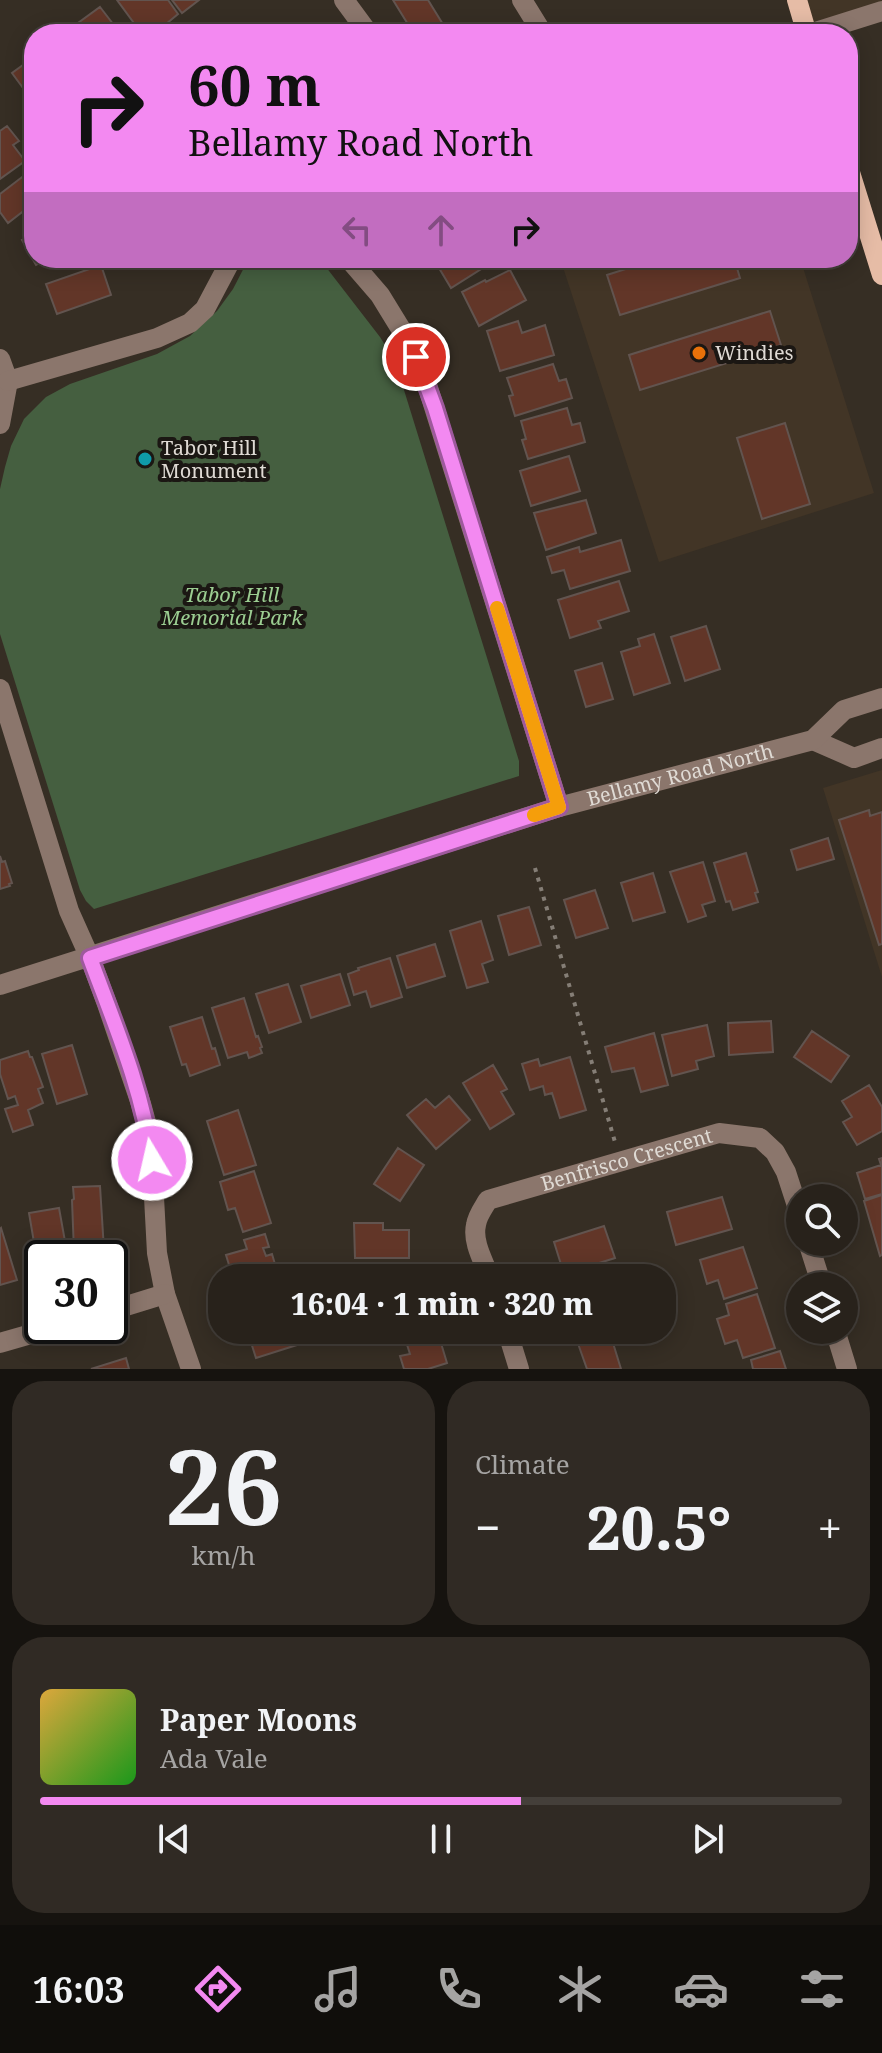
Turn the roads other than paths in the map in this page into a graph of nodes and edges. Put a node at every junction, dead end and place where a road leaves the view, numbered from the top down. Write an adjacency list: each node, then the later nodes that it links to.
1 (344, 0): 5 (street)
2 (522, 0): 6 (street)
3 (797, 0): 7 (main road)
4 (882, 11): 8 (street)
5 (362, 24)
6 (537, 24)
7 (805, 24)
8 (840, 24)
9 (858, 198): 12 (main road)
10 (227, 268): 14 (street)
11 (357, 268): 20 (street)
12 (882, 275)
13 (0, 359): 14 (street)
14 (8, 381): 15 (street)
15 (0, 424)
16 (0, 689): 21 (street)
17 (882, 698): 18 (street, Bellamy Road North)
18 (813, 740): 19 (street); 20 (street, Bellamy Road North)
19 (882, 748)
20 (559, 807): 21 (street, Bellamy Road North)
21 (90, 958): 22 (street, Bellamy Road North); 25 (street)
22 (0, 985)
23 (790, 1184): 24 (street, Benfrisco Crescent)
24 (484, 1264)
25 (165, 1294): 26 (street); 31 (street)
26 (128, 1305)
27 (24, 1336): 28 (street)
28 (0, 1343)
29 (511, 1344): 32 (street)
30 (839, 1344): 33 (street)
31 (191, 1369)
32 (519, 1369)
33 (847, 1369)

